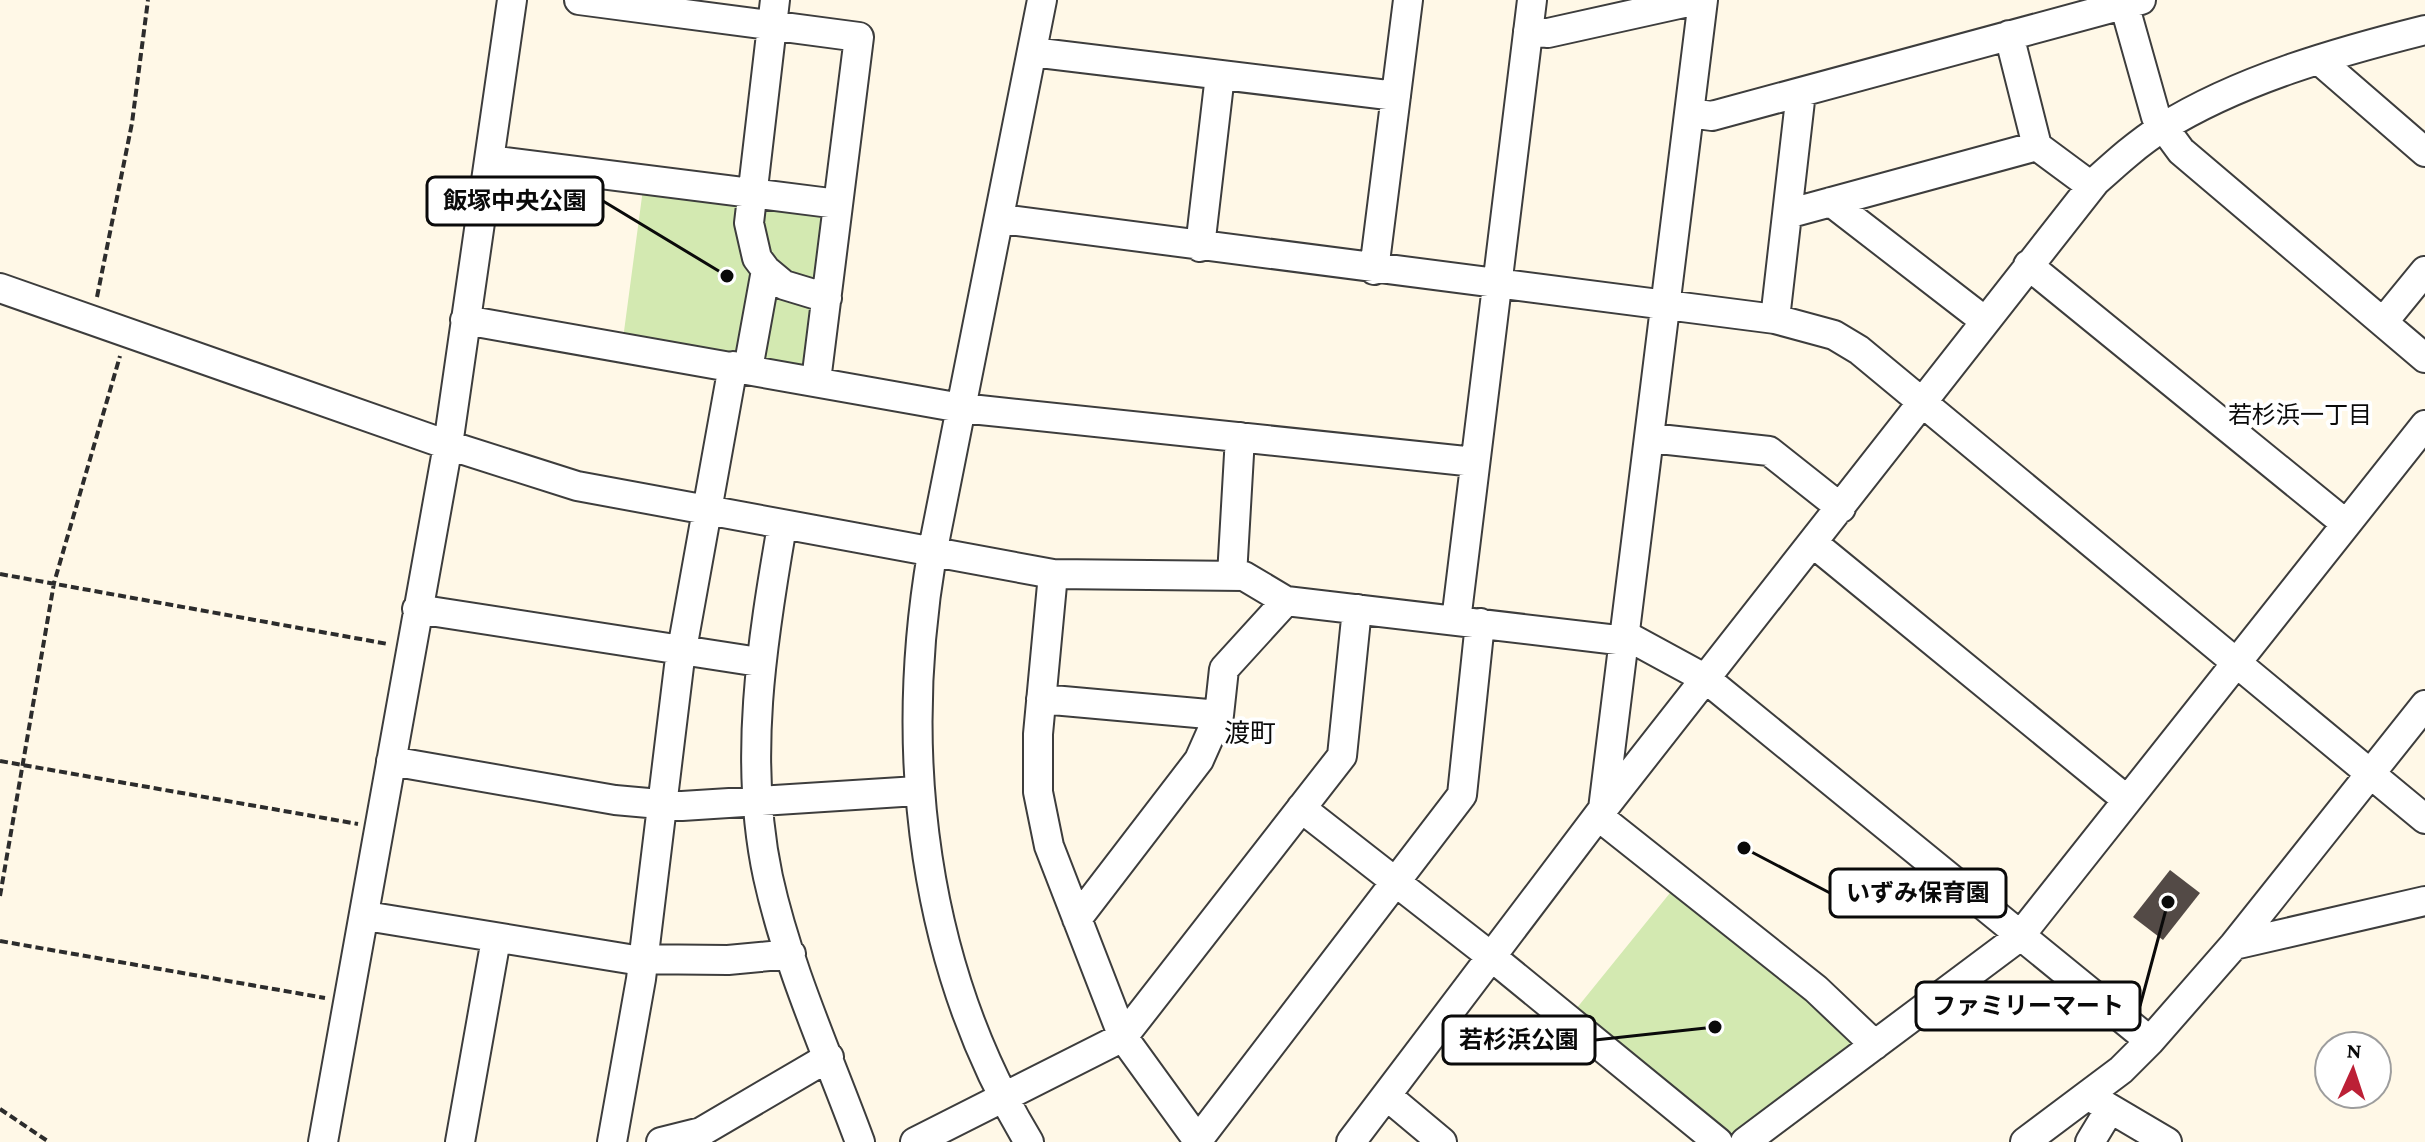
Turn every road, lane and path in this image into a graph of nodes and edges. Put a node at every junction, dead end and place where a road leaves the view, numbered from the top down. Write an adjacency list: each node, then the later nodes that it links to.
1 (148, 0): 38 (path)
2 (512, 0): 22 (street)
3 (579, 0): 9 (street)
4 (1042, 0): 13 (street)
5 (1408, 0): 17 (street)
6 (1532, 0): 11 (street)
7 (1700, 0): 11 (street); 18 (street)
8 (2129, 2): 12 (street); 19 (street)
9 (781, 13): 24 (street); 26 (street)
10 (2425, 30): 14 (street)
11 (1528, 31): 34 (street)
12 (2009, 35): 16 (street); 20 (street)
13 (1032, 52): 15 (street); 28 (street)
14 (2320, 61): 19 (street); 21 (street)
15 (1220, 75): 17 (street); 29 (street)
16 (1801, 92): 18 (street); 27 (street)
17 (1396, 96): 32 (street)
18 (1689, 113): 37 (street)
19 (2161, 128): 23 (street); 42 (street)
20 (2037, 146): 23 (street); 25 (street)
21 (2425, 152)
22 (489, 160): 24 (street); 40 (street)
23 (2091, 186): 30 (street)
24 (752, 193): 26 (street); 31 (street)
25 (1831, 202): 27 (street); 41 (street)
26 (838, 204): 36 (street)
27 (1787, 214): 39 (street)
28 (1001, 219): 29 (street); 48 (street)
29 (1200, 247): 32 (street)
30 (2028, 265): 41 (street); 56 (street)
31 (766, 270): 36 (street); 45 (street)
32 (1374, 270): 34 (street)
33 (2425, 271): 42 (street)
34 (1497, 285): 37 (street); 53 (street)
35 (0, 288): 38 (street)
36 (827, 298): 46 (street)
37 (1665, 307): 39 (street); 51 (street)
38 (93, 319): 43 (street)
39 (1775, 319): 47 (street)
40 (465, 320): 45 (street); 52 (street)
41 (1985, 321): 47 (street)
42 (2384, 321): 44 (street)
43 (127, 332): 52 (street); 63 (path)
44 (2425, 358)
45 (740, 367): 46 (street); 55 (street)
46 (816, 381): 48 (street)
47 (1923, 403): 54 (street); 71 (street)
48 (961, 408): 50 (street); 59 (street)
49 (2425, 425): 56 (street)
50 (1240, 437): 53 (street); 62 (street)
51 (1650, 438): 54 (street); 68 (street)
52 (448, 445): 55 (street); 65 (street)
53 (1475, 462): 67 (street)
54 (1841, 508): 58 (street)
55 (705, 512): 57 (street); 70 (street)
56 (2346, 524): 71 (street)
57 (782, 526): 59 (street); 72 (street)
58 (1813, 543): 73 (street); 82 (street)
59 (932, 554): 61 (street); 81 (street)
60 (0, 574): 63 (path)
61 (1053, 574): 62 (street); 74 (street)
62 (1232, 576): 64 (street)
63 (54, 583): 69 (path); 79 (path)
64 (1286, 601): 66 (street); 76 (street)
65 (417, 609): 69 (street); 70 (street)
66 (1357, 609): 67 (street); 85 (street)
67 (1468, 622): 68 (street); 89 (street)
68 (1626, 639): 73 (street); 86 (street)
69 (410, 648): 78 (street)
70 (681, 652): 72 (street); 84 (street)
71 (2236, 661): 80 (street); 82 (street)
72 (759, 662): 83 (street)
73 (1706, 679): 86 (street); 94 (street)
74 (1041, 699): 76 (street); 93 (street)
75 (2425, 705): 80 (street)
76 (1219, 715): 93 (street)
77 (0, 761): 79 (path)
78 (391, 761): 84 (street); 88 (street)
79 (23, 765): 88 (path); 90 (path)
80 (2371, 773): 87 (street); 97 (street)
81 (917, 791): 83 (street); 107 (street)
82 (2127, 800): 94 (street)
83 (758, 803): 84 (street); 98 (street)
84 (664, 805): 100 (street)
85 (1301, 808): 89 (street); 102 (street)
86 (1601, 813): 99 (street); 104 (street)
87 (2425, 819)
88 (380, 828): 92 (street)
89 (1397, 883): 99 (street); 110 (street)
90 (0, 896)
91 (2425, 901): 97 (street)
92 (366, 916): 95 (street); 101 (street)
93 (1077, 919): 102 (street)
94 (2019, 937): 103 (street); 104 (street)
95 (496, 939): 100 (street); 113 (street)
96 (0, 941): 101 (path)
97 (2234, 945): 103 (street)
98 (791, 954): 100 (street); 105 (street)
99 (1493, 958): 106 (street); 122 (street)
100 (636, 959): 114 (street); 115 (street)
101 (349, 1002): 112 (street)
102 (1123, 1037): 107 (street); 110 (street)
103 (2150, 1041): 108 (street)
104 (1875, 1045): 123 (street)
105 (829, 1057): 116 (street); 117 (street)
106 (1387, 1096): 120 (street); 121 (street)
107 (1003, 1100): 118 (street); 119 (street)
108 (2099, 1102): 124 (street); 125 (street); 126 (street)
109 (0, 1109): 111 (path)
110 (1199, 1141)
111 (49, 1142)
112 (323, 1142)
113 (460, 1142)
114 (595, 1142)
115 (612, 1142)
116 (661, 1142)
117 (860, 1142)
118 (915, 1142)
119 (1029, 1142)
120 (1351, 1142)
121 (1442, 1142)
122 (1718, 1142)
123 (1745, 1142)
124 (2025, 1142)
125 (2090, 1142)
126 (2167, 1142)

